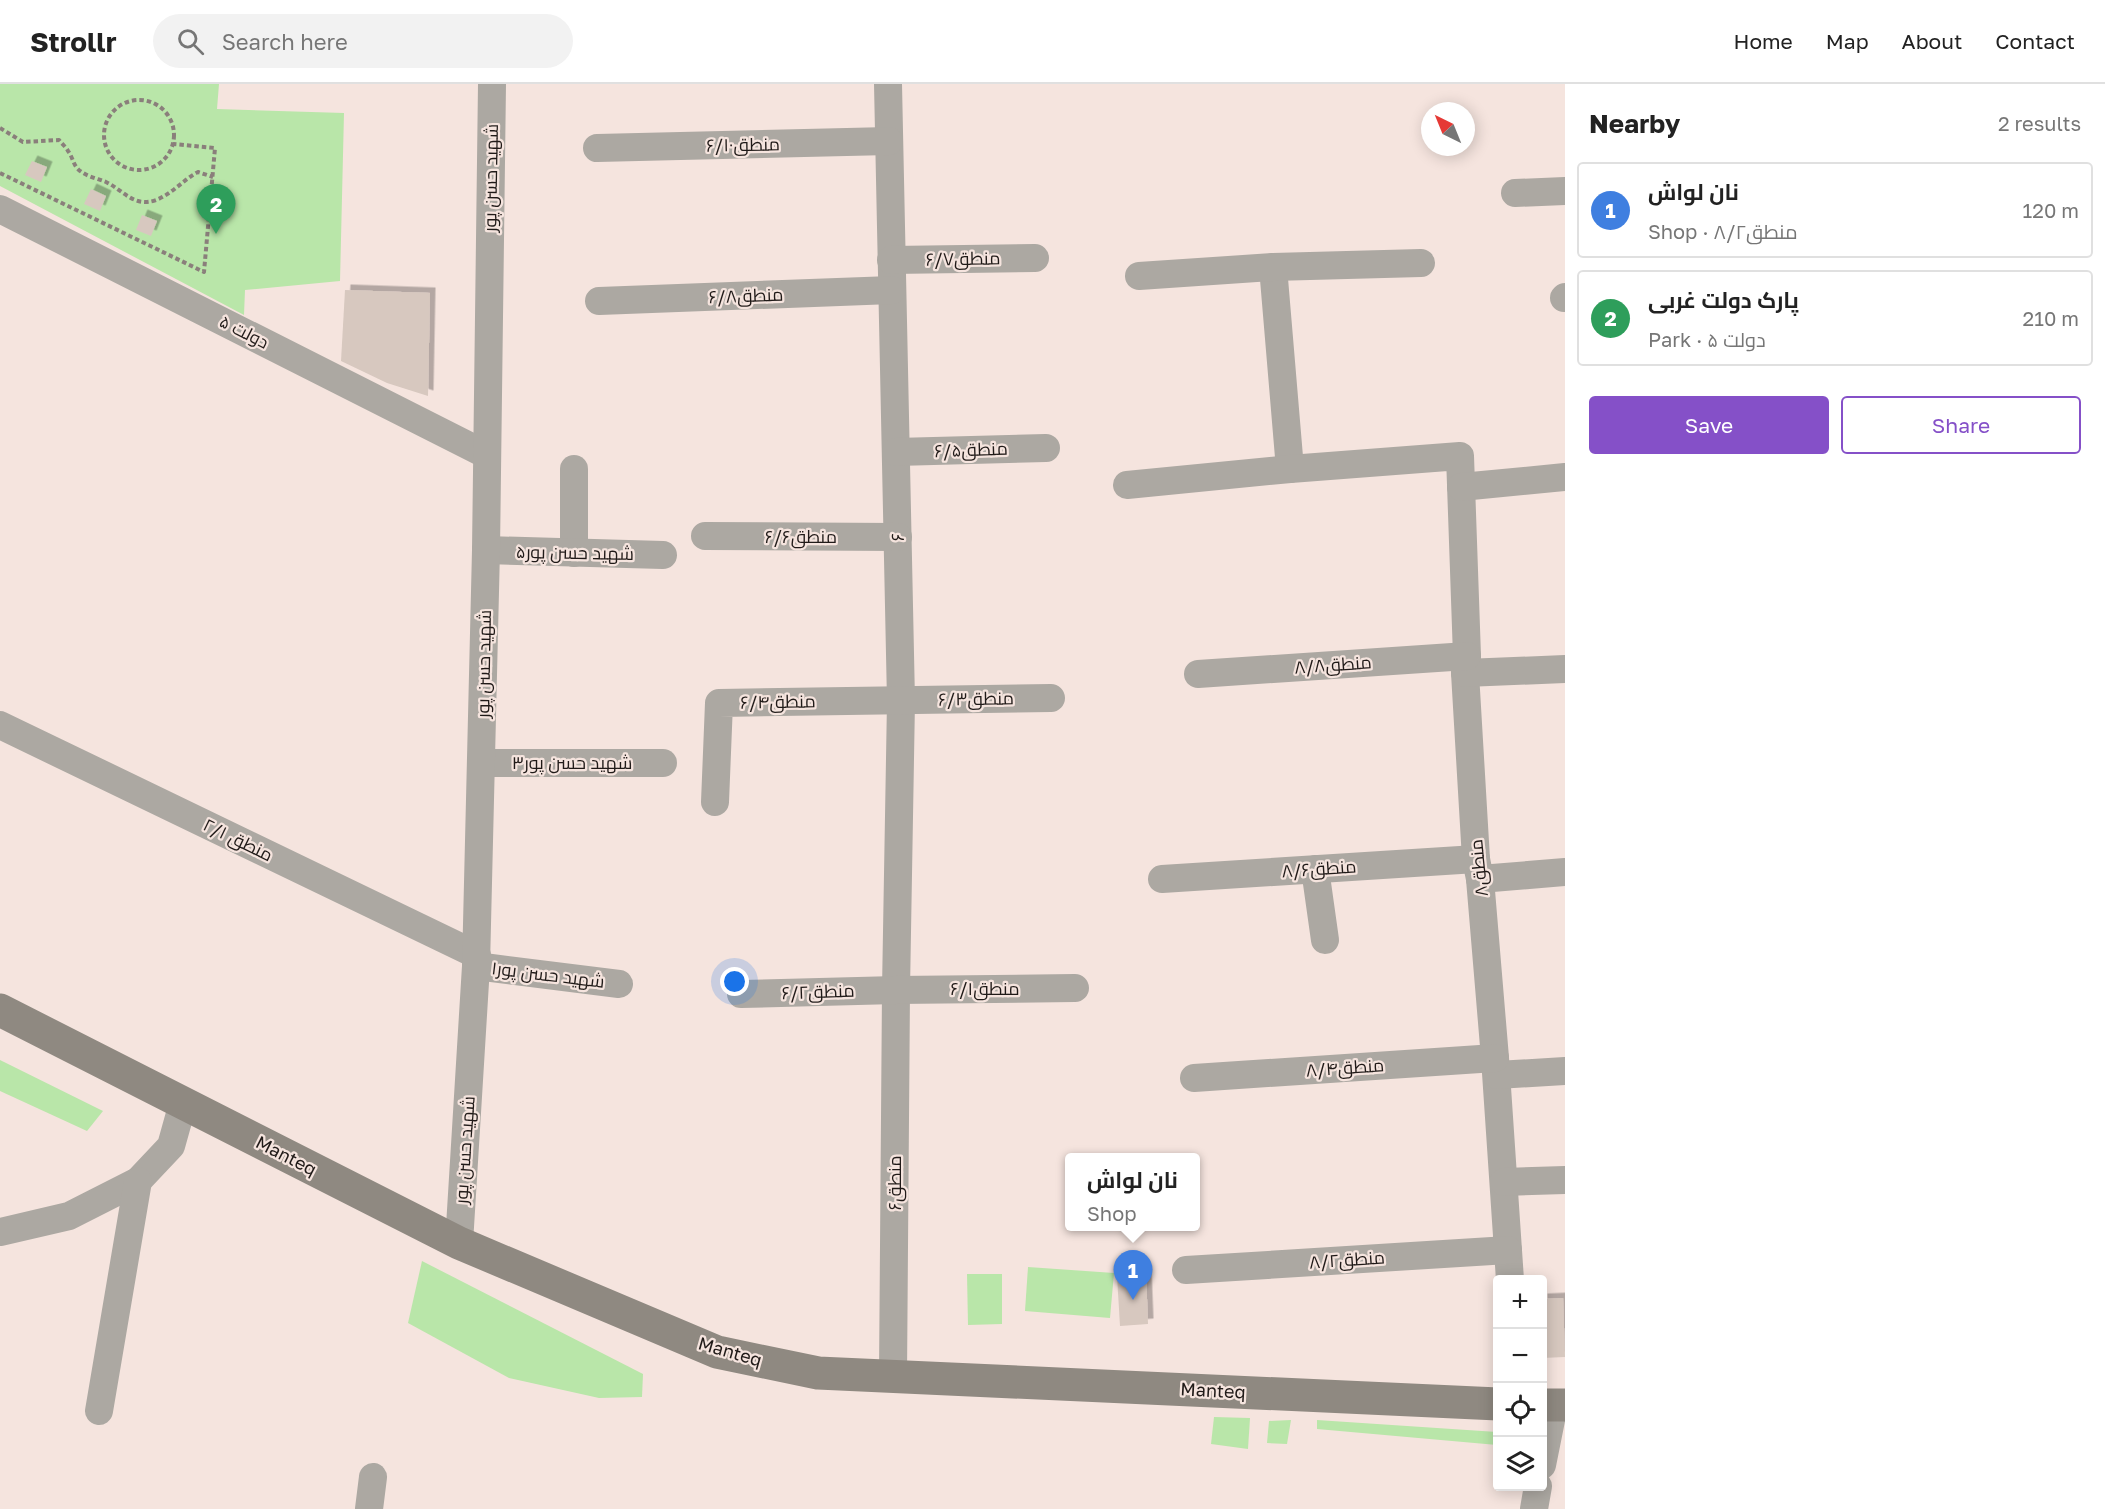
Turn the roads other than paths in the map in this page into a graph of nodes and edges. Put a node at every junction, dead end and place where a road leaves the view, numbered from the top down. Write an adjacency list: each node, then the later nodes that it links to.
1 (492, 84): 17 (street, شهید حسن پور)
2 (888, 84): 3 (street, ۶)
3 (889, 141): 4 (street, منطق۶/۱۰); 9 (street, ۶)
4 (597, 148)
5 (1565, 191): 6 (street)
6 (1515, 194)
7 (0, 209): 17 (street, ۵ دولت)
8 (1035, 258): 9 (street, منطق۶/۷)
9 (891, 260): 13 (street, ۶)
10 (1421, 263): 11 (street)
11 (1273, 267): 12 (street); 19 (street)
12 (1139, 276)
13 (892, 290): 14 (street, منطق۶/۸); 16 (street, ۶)
14 (599, 302)
15 (1046, 448): 16 (street, منطق۶/۵)
16 (896, 452): 24 (street, ۶)
17 (487, 455): 25 (street, شهید حسن پور)
18 (574, 469): 26 (street)
19 (1290, 469): 21 (street); 22 (street, منطق۸)
20 (1565, 477): 22 (street)
21 (1127, 486)
22 (1461, 487): 28 (street, منطق۸)
23 (705, 536): 24 (street, منطق۶/۶)
24 (898, 537): 32 (street, ۶)
25 (486, 550): 26 (street, شهید حسن پور۵); 34 (street, شهید حسن پور)
26 (574, 553): 27 (street, شهید حسن پور۵)
27 (663, 555)
28 (1466, 664): 29 (street, منطق۸/۸); 30 (street, منطق۸/۸); 38 (street, منطق۸)
29 (1565, 669)
30 (1198, 674)
31 (1051, 698): 32 (street, منطق۶/۳)
32 (902, 701): 36 (street, منطق۶/۴); 45 (street, ۶)
33 (0, 725): 42 (street, منطق ۲/۱)
34 (481, 763): 35 (street, شهید حسن پور۳); 42 (street, شهید حسن پور)
35 (663, 763)
36 (715, 802)
37 (1315, 869): 38 (street, منطق۸/۶); 40 (street, منطق۸/۶); 41 (street)
38 (1478, 869): 39 (street, منطق۸/۶); 48 (street, منطق۸)
39 (1565, 872)
40 (1162, 879)
41 (1325, 940)
42 (477, 960): 43 (street, شهید حسن پور۱); 56 (street, شهید حسن پور)
43 (619, 984)
44 (1075, 988): 45 (street, منطق۶/۱)
45 (896, 990): 46 (street, منطق۶/۲); 60 (street, منطق۶)
46 (741, 994)
47 (0, 1010): 51 (street, Manteq)
48 (1496, 1067): 49 (street, منطق۸/۴); 50 (street, منطق۸/۴); 54 (street, منطق۸)
49 (1565, 1071)
50 (1194, 1078)
51 (183, 1103): 53 (street); 56 (street, Manteq)
52 (1565, 1180): 54 (street)
53 (138, 1181): 55 (street); 63 (street)
54 (1504, 1182): 57 (street, منطق۸)
55 (0, 1232)
56 (459, 1244): 60 (street, Manteq)
57 (1508, 1250): 58 (street, منطق۸/۲); 59 (street, منطق۸)
58 (1186, 1270)
59 (1510, 1275)
60 (893, 1376): 61 (street, Manteq)
61 (1493, 1404)
62 (1554, 1405): 64 (street)
63 (99, 1411)
64 (1547, 1439)
65 (373, 1477): 67 (street)
66 (1537, 1491): 68 (street)
67 (369, 1509)
68 (1534, 1509)

